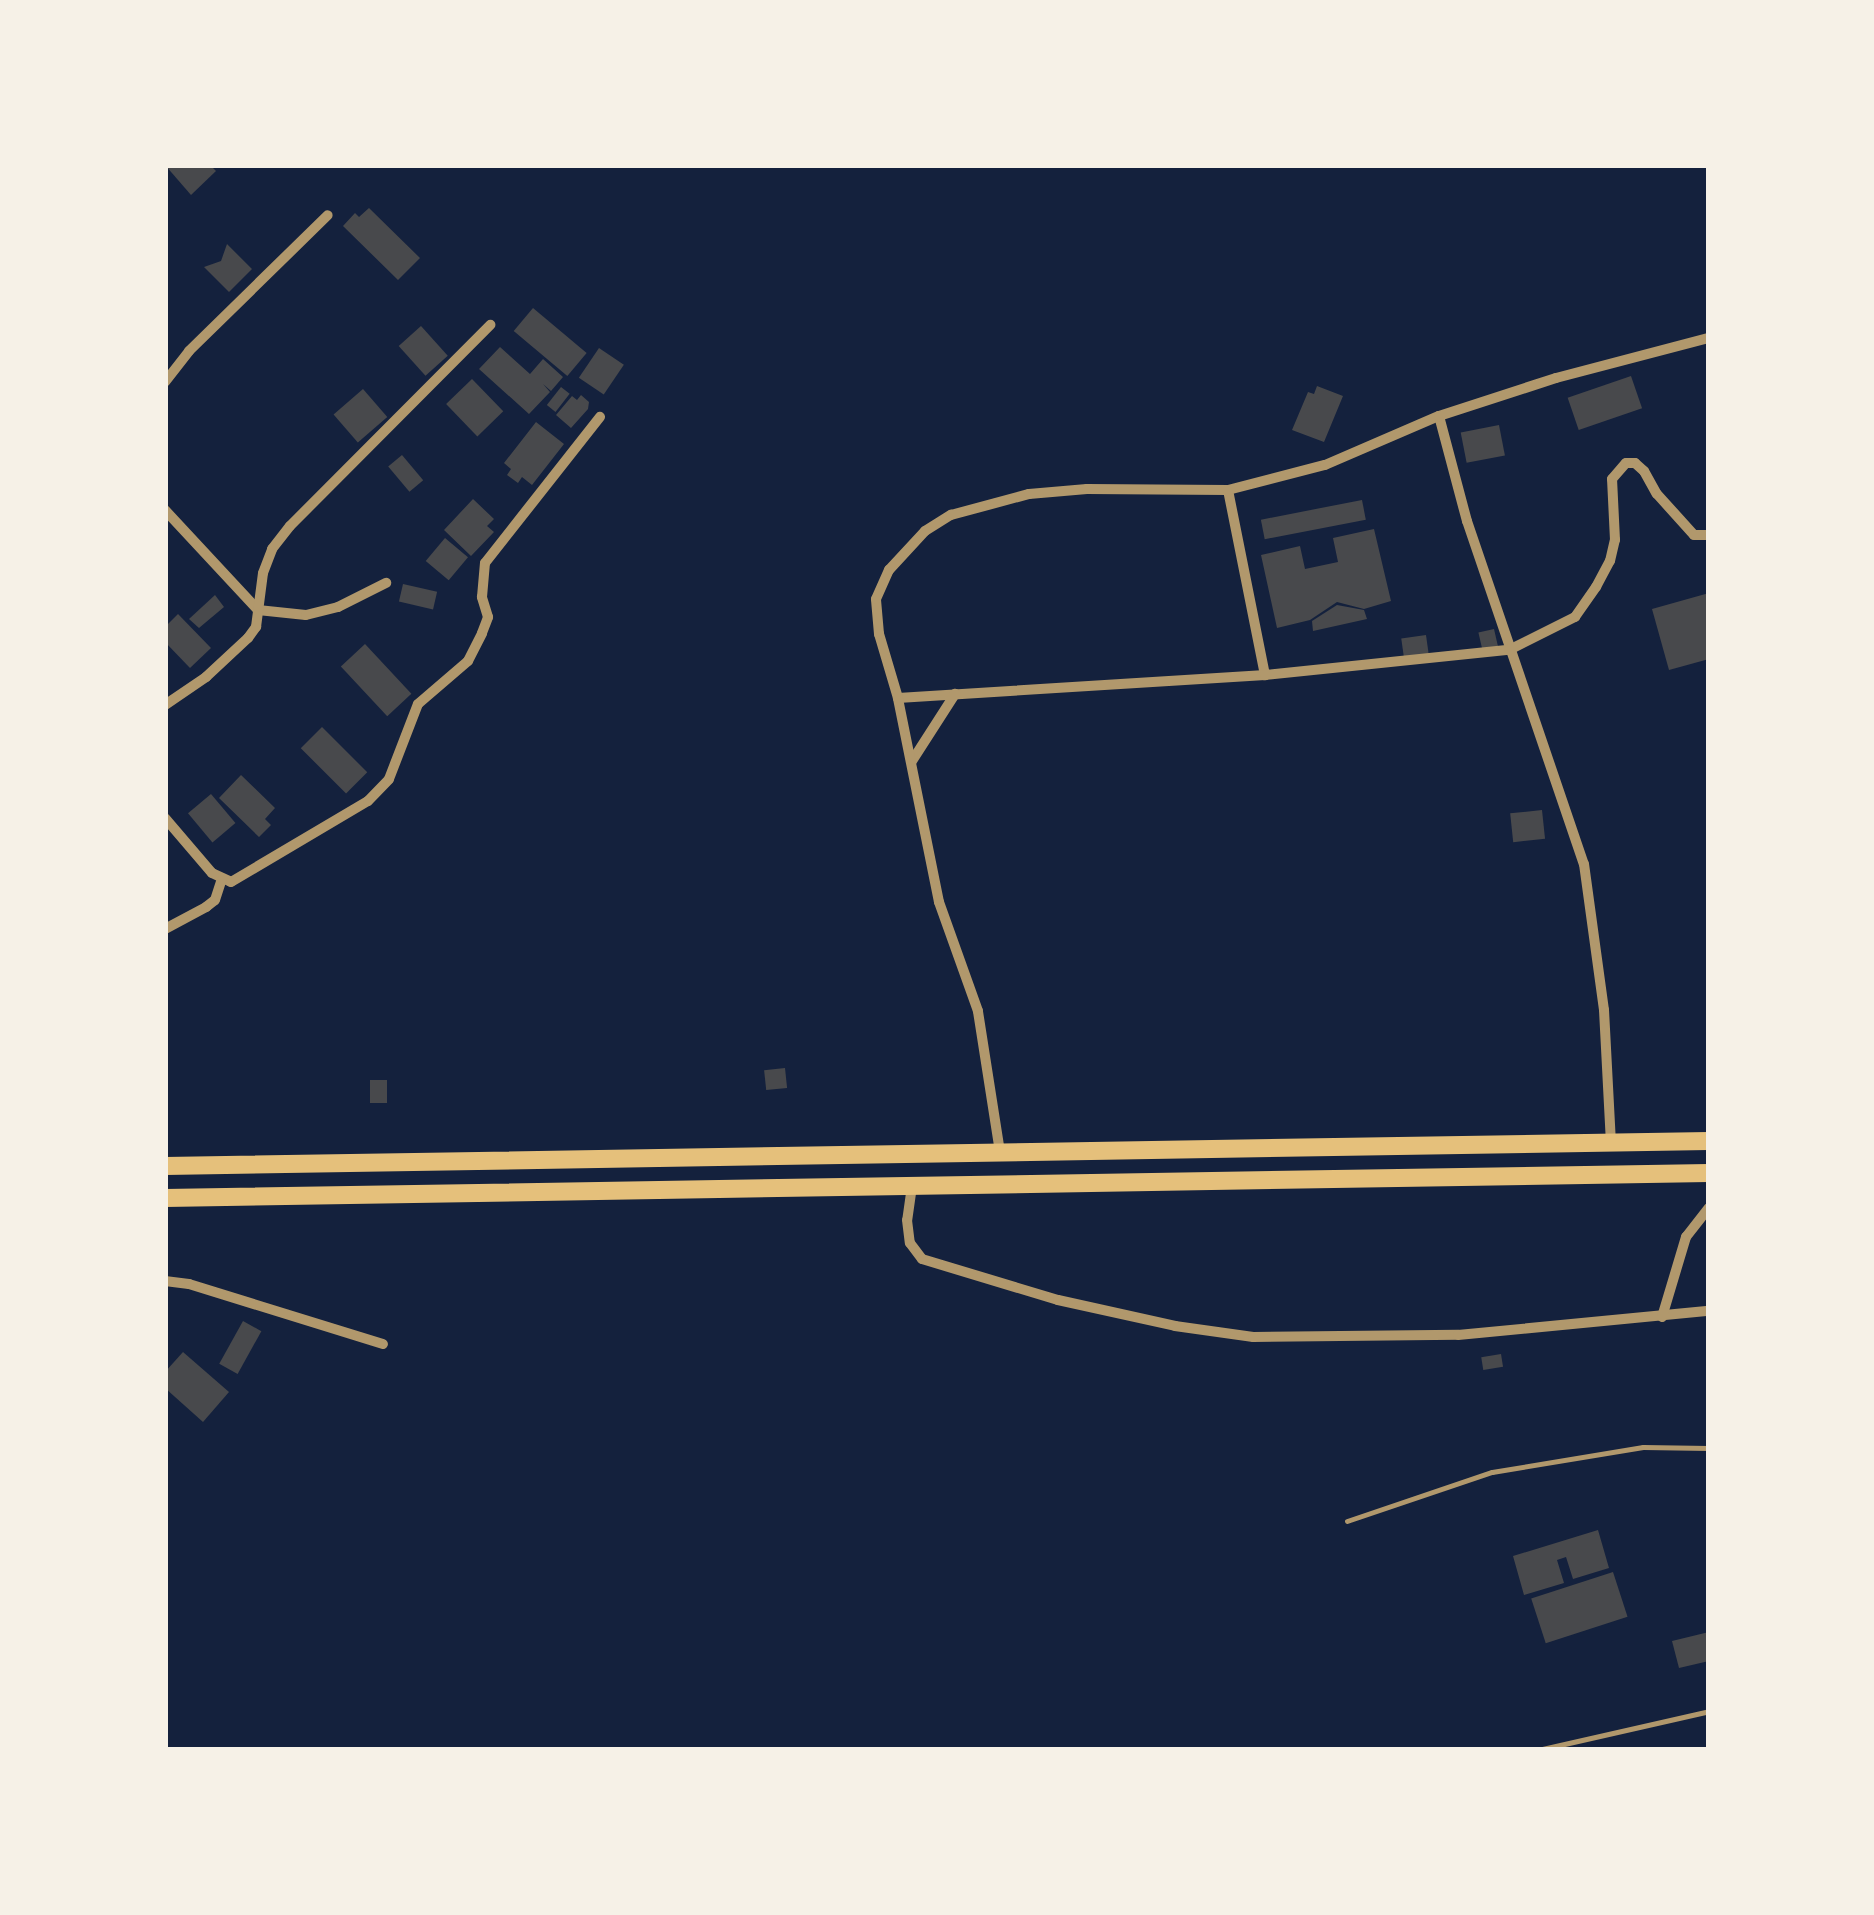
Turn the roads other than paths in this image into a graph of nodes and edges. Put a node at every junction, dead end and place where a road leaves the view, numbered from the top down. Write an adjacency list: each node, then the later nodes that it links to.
1 (328, 215): 4 (street)
2 (490, 325): 11 (street)
3 (1709, 338): 6 (street)
4 (165, 382)
5 (600, 416): 19 (street)
6 (1438, 416): 7 (street); 12 (street)
7 (1228, 490): 13 (street); 15 (street)
8 (165, 510): 11 (street)
9 (1709, 535): 12 (street)
10 (386, 582): 11 (street)
11 (258, 610): 16 (street)
12 (1508, 650): 13 (street); 22 (street)
13 (1265, 675): 14 (street)
14 (954, 694): 15 (street); 17 (street)
15 (898, 698): 17 (street)
16 (165, 704)
17 (911, 762): 23 (street)
18 (165, 818): 19 (street)
19 (221, 881): 20 (street)
20 (165, 929)
21 (1709, 1141): 22 (highway)
22 (1611, 1142): 23 (highway)
23 (1000, 1152): 24 (highway)
24 (165, 1166)
25 (1709, 1173): 26 (highway)
26 (912, 1186): 27 (highway); 31 (street)
27 (165, 1198)
28 (1709, 1208): 31 (street)
29 (165, 1282): 32 (street)
30 (1709, 1310): 31 (street)
31 (1662, 1317)
32 (382, 1344)
33 (1709, 1448): 34 (lane)
34 (1347, 1521)
35 (1709, 1710): 36 (lane)
36 (1538, 1750)

